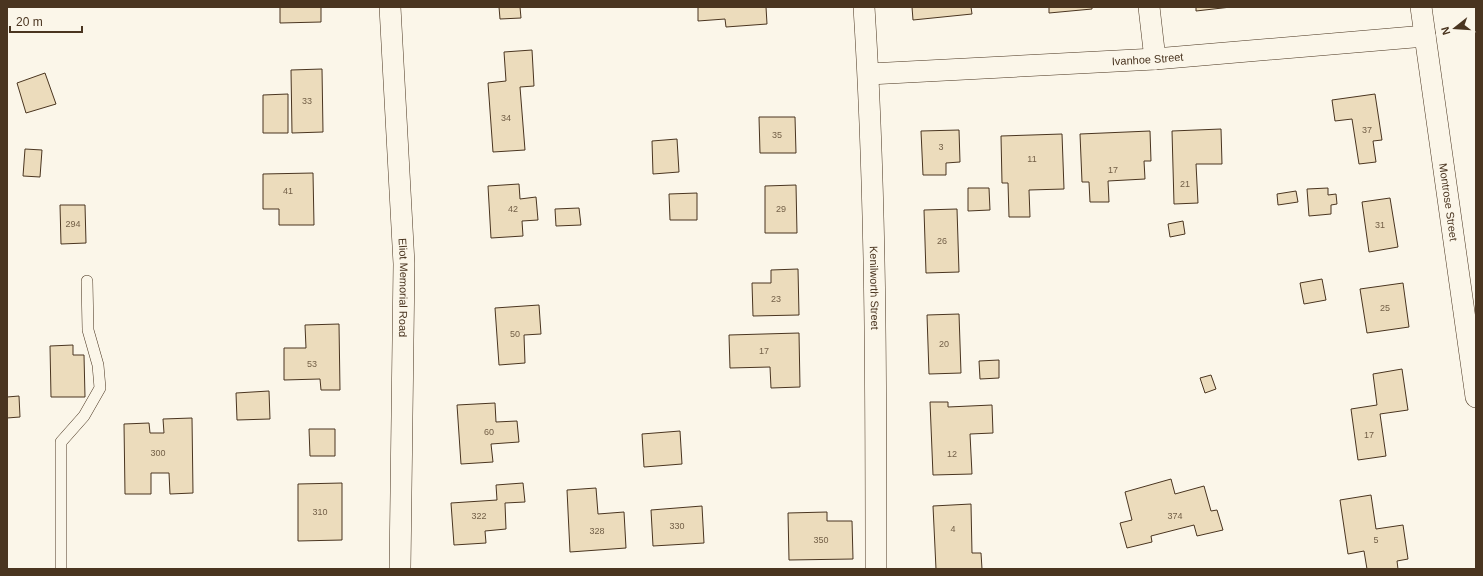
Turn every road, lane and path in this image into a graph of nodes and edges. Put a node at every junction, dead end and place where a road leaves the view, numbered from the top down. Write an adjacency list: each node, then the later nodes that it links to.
1 (390, 7): 11 (street, Eliot Memorial Road)
2 (864, 7): 7 (street, Kenilworth Street)
3 (1149, 7): 6 (street)
4 (1421, 7): 5 (street, Montrose Street)
5 (1425, 36): 6 (street, Ivanhoe Street); 9 (street, Montrose Street)
6 (1155, 59): 7 (street, Ivanhoe Street)
7 (869, 74): 12 (street, Kenilworth Street)
8 (87, 280): 10 (lane)
9 (1476, 397)
10 (61, 569)
11 (400, 569)
12 (876, 569)

